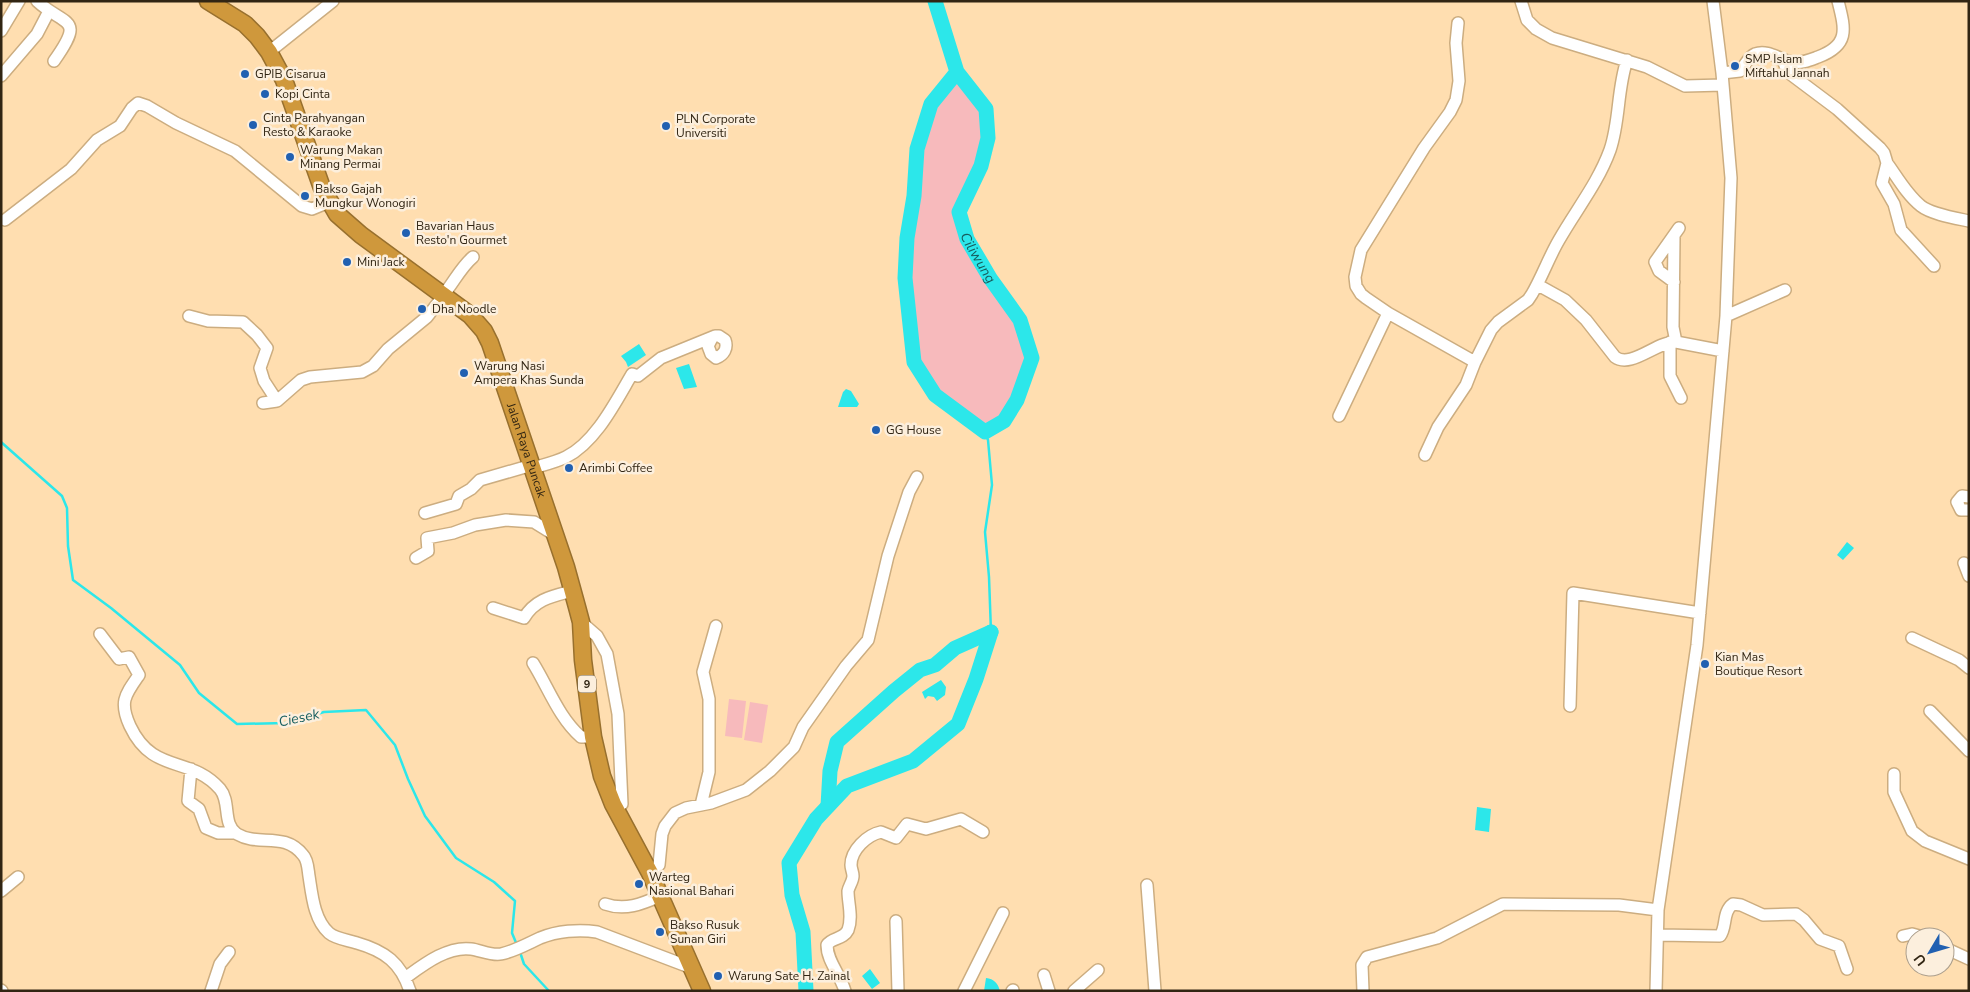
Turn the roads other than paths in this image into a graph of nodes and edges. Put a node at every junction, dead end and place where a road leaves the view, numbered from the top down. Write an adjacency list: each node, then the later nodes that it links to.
1 (19, 1): 10 (street)
2 (37, 1): 8 (street)
3 (208, 1): 11 (highway, Jalan Raya Puncak / 9)
4 (333, 1): 11 (street)
5 (1521, 1): 13 (street)
6 (1713, 1): 15 (street)
7 (1838, 1): 14 (street)
8 (49, 11): 12 (street); 16 (street)
9 (1458, 23): 28 (street)
10 (1, 31)
11 (269, 52): 19 (highway, Jalan Raya Puncak / 9)
12 (54, 60)
13 (1627, 60): 17 (street); 25 (street)
14 (1784, 60): 15 (street); 18 (street)
15 (1722, 73): 17 (street)
16 (1, 76)
17 (1723, 85): 30 (street)
18 (1887, 163): 21 (street); 23 (street)
19 (329, 202): 20 (street); 27 (highway, Jalan Raya Puncak / 9)
20 (5, 220)
21 (1969, 221)
22 (473, 257): 27 (street)
23 (1934, 266)
24 (1674, 282): 24 (street); 32 (street)
25 (1538, 285): 32 (street); 34 (street)
26 (1785, 290): 30 (street)
27 (444, 295): 36 (street); 40 (highway, Jalan Raya Puncak / 9)
28 (1388, 313): 34 (street); 38 (street)
29 (189, 316): 36 (street)
30 (1726, 316): 33 (street)
31 (712, 338): 40 (street)
32 (1673, 342): 33 (street); 35 (street)
33 (1723, 351): 51 (street)
34 (1474, 362): 39 (street)
35 (1681, 398)
36 (277, 401): 37 (street)
37 (264, 403)
38 (1339, 416)
39 (1425, 455)
40 (532, 467): 44 (street); 45 (highway, Jalan Raya Puncak / 9)
41 (917, 477): 65 (street)
42 (1969, 497): 43 (street)
43 (1969, 510)
44 (425, 514)
45 (555, 535): 46 (street); 49 (highway, Jalan Raya Puncak / 9)
46 (416, 558)
47 (1964, 563): 48 (street)
48 (1969, 576)
49 (572, 591): 50 (street); 52 (highway, Jalan Raya Puncak / 9)
50 (493, 608)
51 (1700, 614): 58 (street); 75 (street)
52 (581, 622): 60 (highway, Jalan Raya Puncak / 9); 64 (street)
53 (716, 626): 65 (street)
54 (100, 634): 62 (street)
55 (1912, 638): 57 (street)
56 (533, 663): 60 (street)
57 (1969, 668)
58 (1570, 706)
59 (1930, 711): 61 (street)
60 (593, 737): 69 (highway, Jalan Raya Puncak / 9)
61 (1969, 751)
62 (191, 769): 67 (street); 67 (street)
63 (1894, 774): 68 (street)
64 (622, 804)
65 (702, 805): 69 (street)
66 (983, 832): 90 (street)
67 (236, 833): 86 (street)
68 (1969, 859)
69 (650, 873): 73 (highway, Jalan Raya Puncak / 9)
70 (18, 877): 72 (street)
71 (1147, 885): 95 (street)
72 (1, 891)
73 (660, 896): 74 (street); 82 (highway, Jalan Raya Puncak / 9)
74 (605, 904)
75 (1658, 910): 78 (street); 96 (street)
76 (1004, 913): 92 (street)
77 (896, 921): 91 (street)
78 (1658, 935): 83 (street); 97 (street)
79 (229, 952): 87 (street)
80 (1955, 953): 81 (street)
81 (1969, 959)
82 (692, 968): 86 (street); 89 (highway, Jalan Raya Puncak / 9)
83 (1848, 969)
84 (1098, 970): 94 (street)
85 (1044, 976): 93 (street)
86 (405, 978): 88 (street)
87 (211, 991)
88 (410, 991)
89 (702, 991)
90 (846, 991)
91 (898, 991)
92 (964, 991)
93 (1049, 991)
94 (1074, 991)
95 (1155, 991)
96 (1363, 991)
97 (1656, 991)

